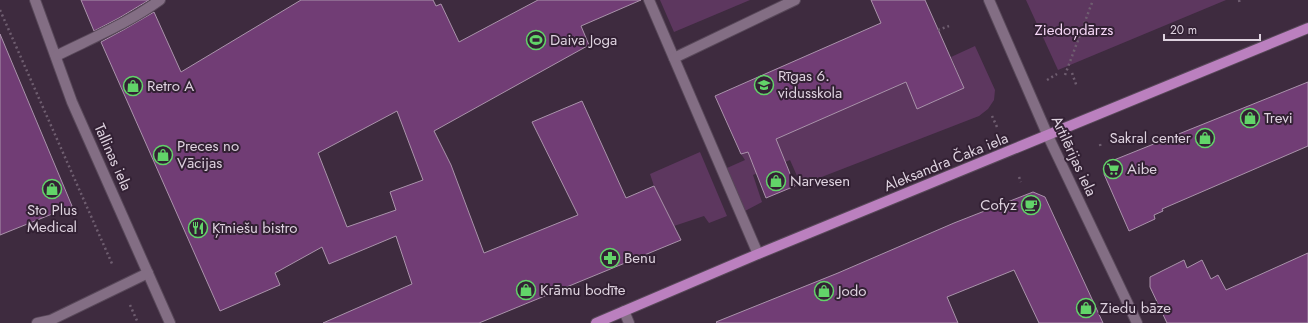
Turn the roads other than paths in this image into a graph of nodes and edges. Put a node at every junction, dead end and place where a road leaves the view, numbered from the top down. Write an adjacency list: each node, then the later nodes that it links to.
1 (35, 0): 7 (street, Tallinas iela)
2 (160, 0): 7 (street)
3 (649, 0): 8 (street)
4 (795, 0): 8 (street)
5 (989, 0): 9 (street, Artilērijas iela)
6 (1308, 28): 9 (main road, Aleksandra Čaka iela)
7 (56, 56): 11 (street, Tallinas iela)
8 (674, 58): 10 (street)
9 (1048, 136): 10 (main road, Aleksandra Čaka iela); 17 (street, Artilērijas iela)
10 (758, 254): 12 (main road, Aleksandra Čaka iela)
11 (148, 274): 13 (street); 14 (street, Tallinas iela)
12 (624, 311): 15 (main road, Aleksandra Čaka iela); 16 (street)
13 (38, 323)
14 (170, 323)
15 (596, 323)
16 (629, 323)
17 (1137, 323)

